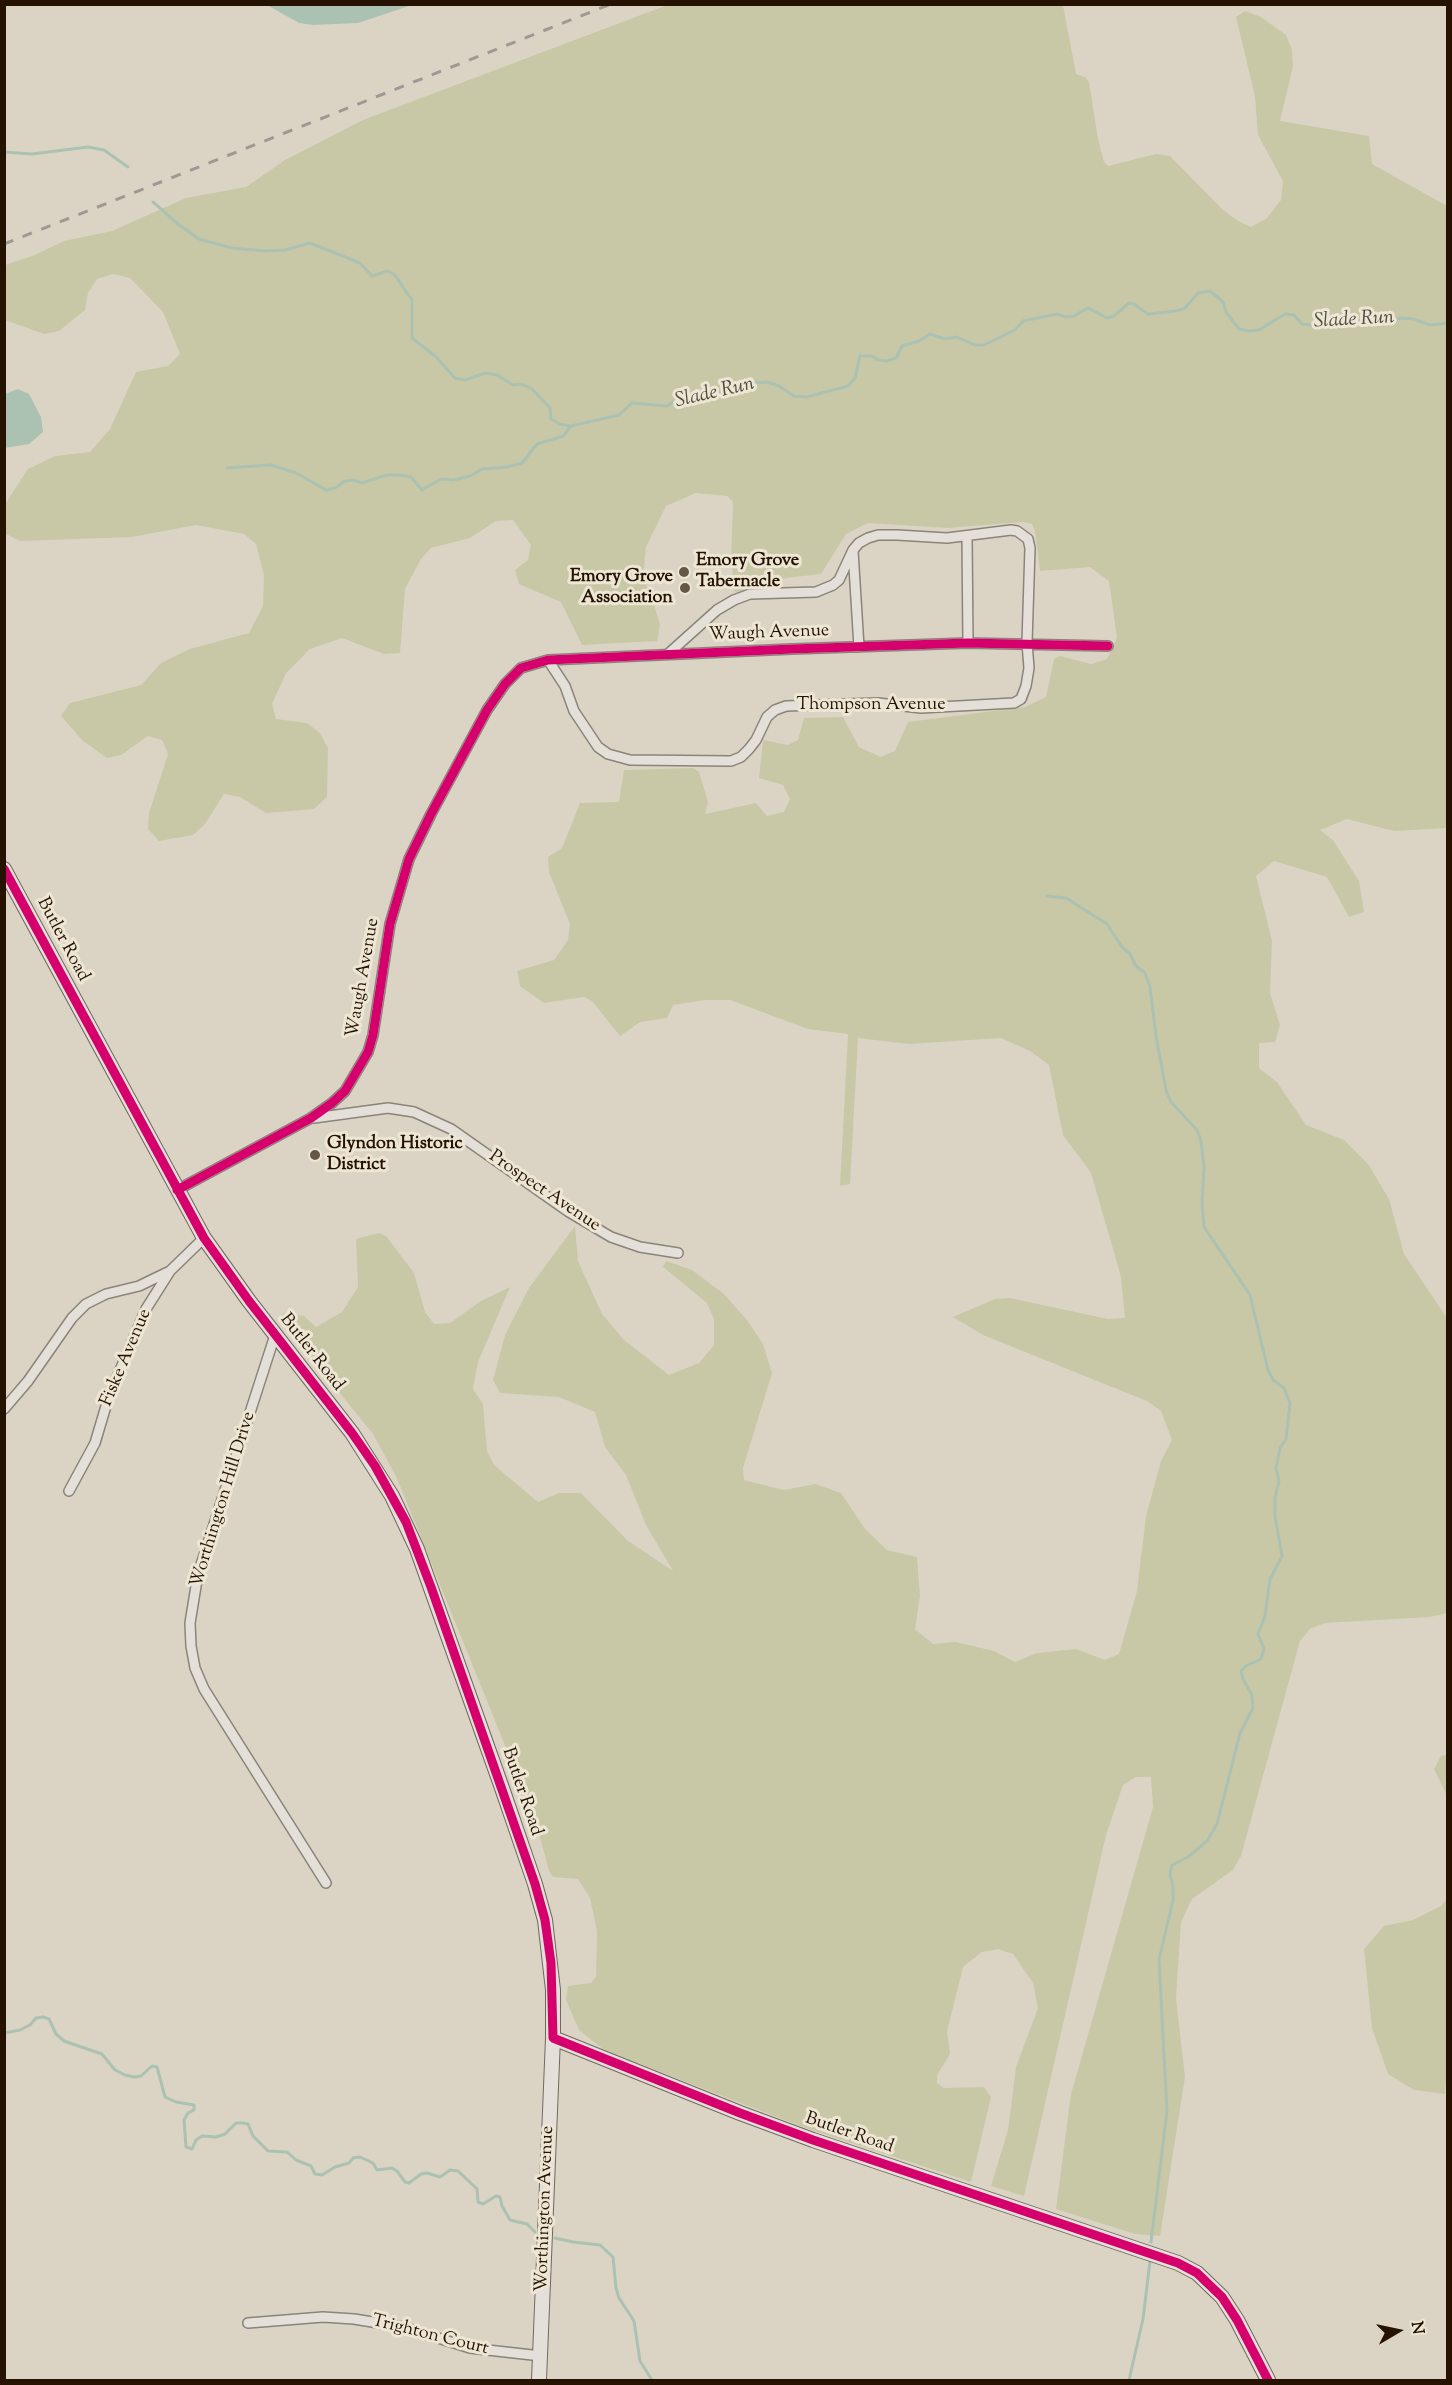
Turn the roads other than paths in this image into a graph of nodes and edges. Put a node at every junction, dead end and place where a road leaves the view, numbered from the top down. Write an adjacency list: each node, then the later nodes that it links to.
1 (967, 537): 2 (street); 3 (street); 4 (street)
2 (853, 550): 6 (street); 7 (street)
3 (1027, 643): 4 (street, Waugh Avenue); 5 (street, Waugh Avenue); 8 (street, Thompson Avenue)
4 (968, 644): 6 (street, Waugh Avenue)
5 (1108, 646)
6 (859, 647): 7 (street, Waugh Avenue)
7 (668, 654): 8 (street, Waugh Avenue)
8 (548, 660): 10 (street, Waugh Avenue)
9 (4, 869): 11 (main road, Butler Road)
10 (311, 1118): 11 (street, Waugh Avenue); 13 (street, Prospect Avenue)
11 (177, 1190): 12 (main road, Butler Road)
12 (204, 1238): 14 (street, Fiske Avenue); 15 (main road, Butler Road)
13 (678, 1254)
14 (170, 1271): 16 (street); 17 (street, Fiske Avenue)
15 (275, 1335): 18 (street, Worthington Hill Drive); 19 (main road, Butler Road)
16 (4, 1409)
17 (69, 1491)
18 (326, 1883)
19 (553, 2038): 21 (main road, Worthington Avenue); 23 (main road, Butler Road)
20 (248, 2323): 21 (street, Trighton Court)
21 (541, 2356): 22 (main road, Worthington Avenue)
22 (539, 2380)
23 (1268, 2380)

